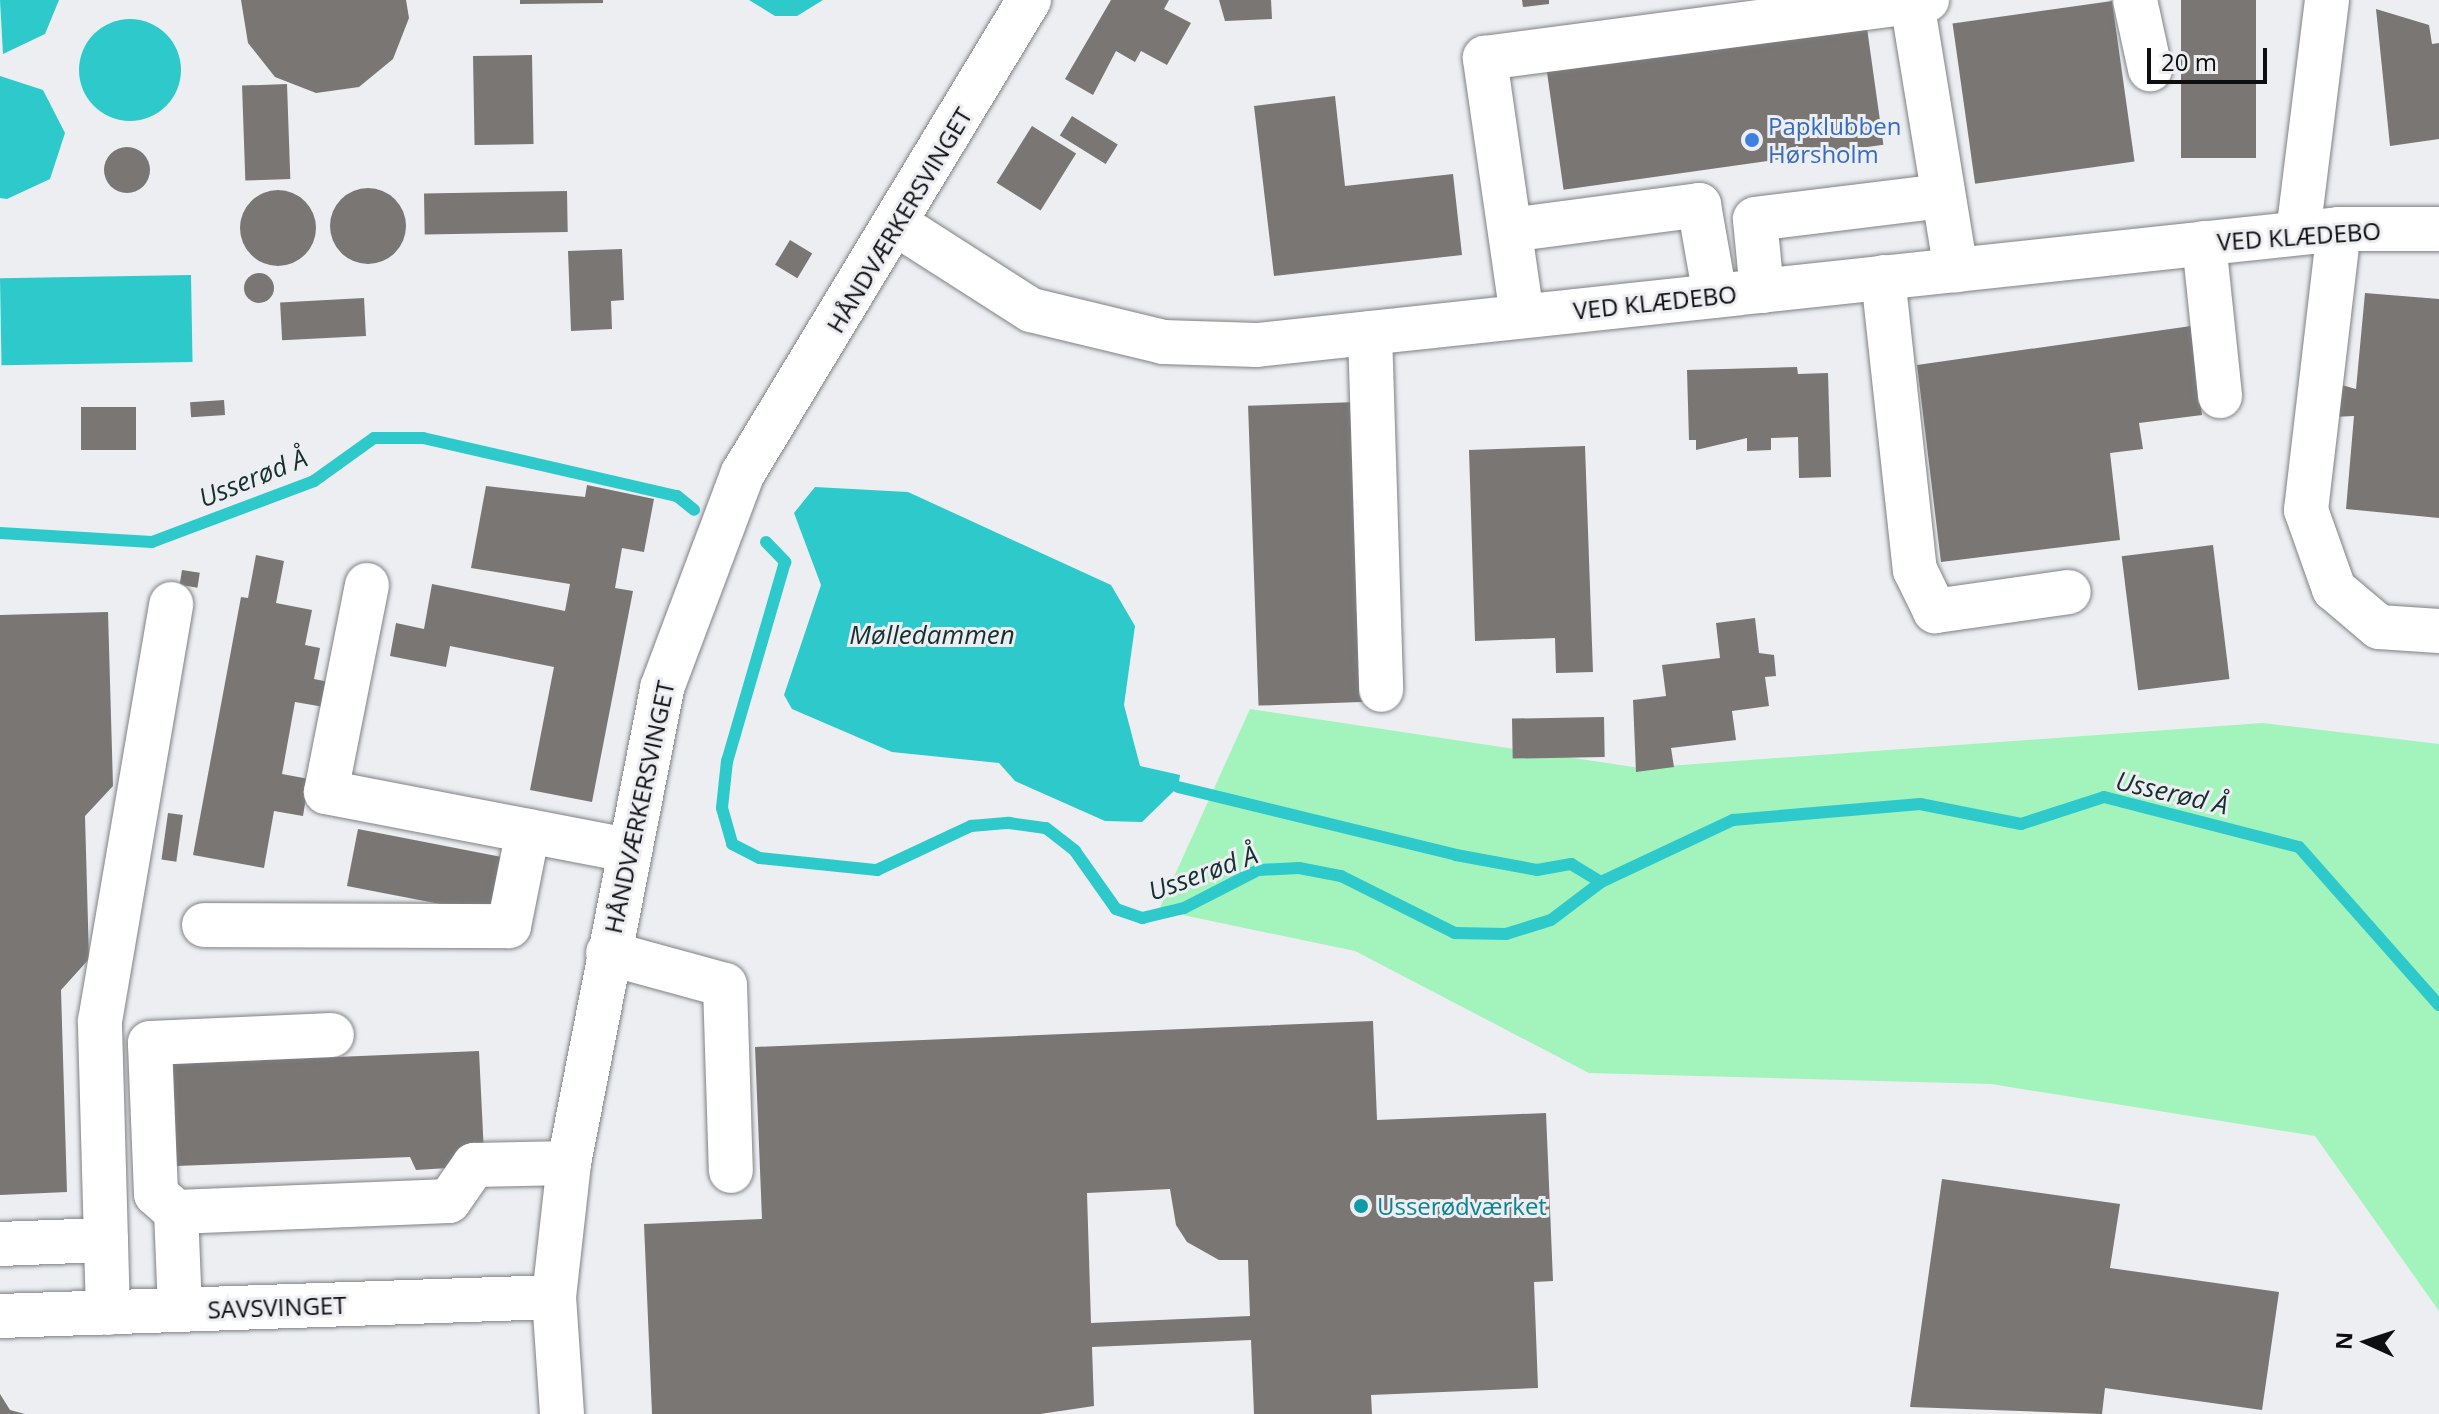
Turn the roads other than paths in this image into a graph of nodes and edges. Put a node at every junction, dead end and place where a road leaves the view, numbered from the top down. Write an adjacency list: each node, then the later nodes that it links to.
1 (1029, 0): 7 (street, HÅNDVÆRKERSVINGET)
2 (2135, 0): 5 (street)
3 (2327, 0): 10 (street)
4 (1920, 1): 6 (street); 9 (street)
5 (2150, 69)
6 (1942, 196): 12 (street); 14 (street)
7 (898, 225): 17 (street, VED KLÆDEBO); 25 (street, HÅNDVÆRKERSVINGET)
8 (2439, 229): 10 (street, VED KLÆDEBO)
9 (1510, 230): 15 (street); 16 (street)
10 (2318, 231): 11 (street, VED KLÆDEBO); 22 (street)
11 (2204, 243): 12 (street, VED KLÆDEBO); 18 (street)
12 (1956, 270): 13 (street, VED KLÆDEBO)
13 (1883, 277): 14 (street, VED KLÆDEBO); 20 (street)
14 (1762, 291): 15 (street, VED KLÆDEBO)
15 (1715, 296): 16 (street, VED KLÆDEBO)
16 (1522, 316): 17 (street, VED KLÆDEBO)
17 (1370, 333): 23 (street)
18 (2220, 396)
19 (367, 585): 24 (street)
20 (2069, 592)
21 (171, 604): 32 (street)
22 (2439, 631)
23 (1381, 690)
24 (528, 831): 25 (street); 26 (street)
25 (628, 850): 27 (street, HÅNDVÆRKERSVINGET)
26 (204, 925)
27 (608, 953): 29 (street, HÅNDVÆRKERSVINGET); 30 (street)
28 (332, 1035): 31 (street)
29 (569, 1163): 31 (street); 34 (street, HÅNDVÆRKERSVINGET)
30 (731, 1171)
31 (176, 1212): 35 (street)
32 (106, 1240): 33 (street); 36 (street)
33 (0, 1244)
34 (554, 1297): 35 (street, SAVSVINGET); 38 (street, HÅNDVÆRKERSVINGET)
35 (180, 1310): 36 (street, SAVSVINGET)
36 (108, 1313): 37 (street, SAVSVINGET)
37 (0, 1316)
38 (562, 1414)

